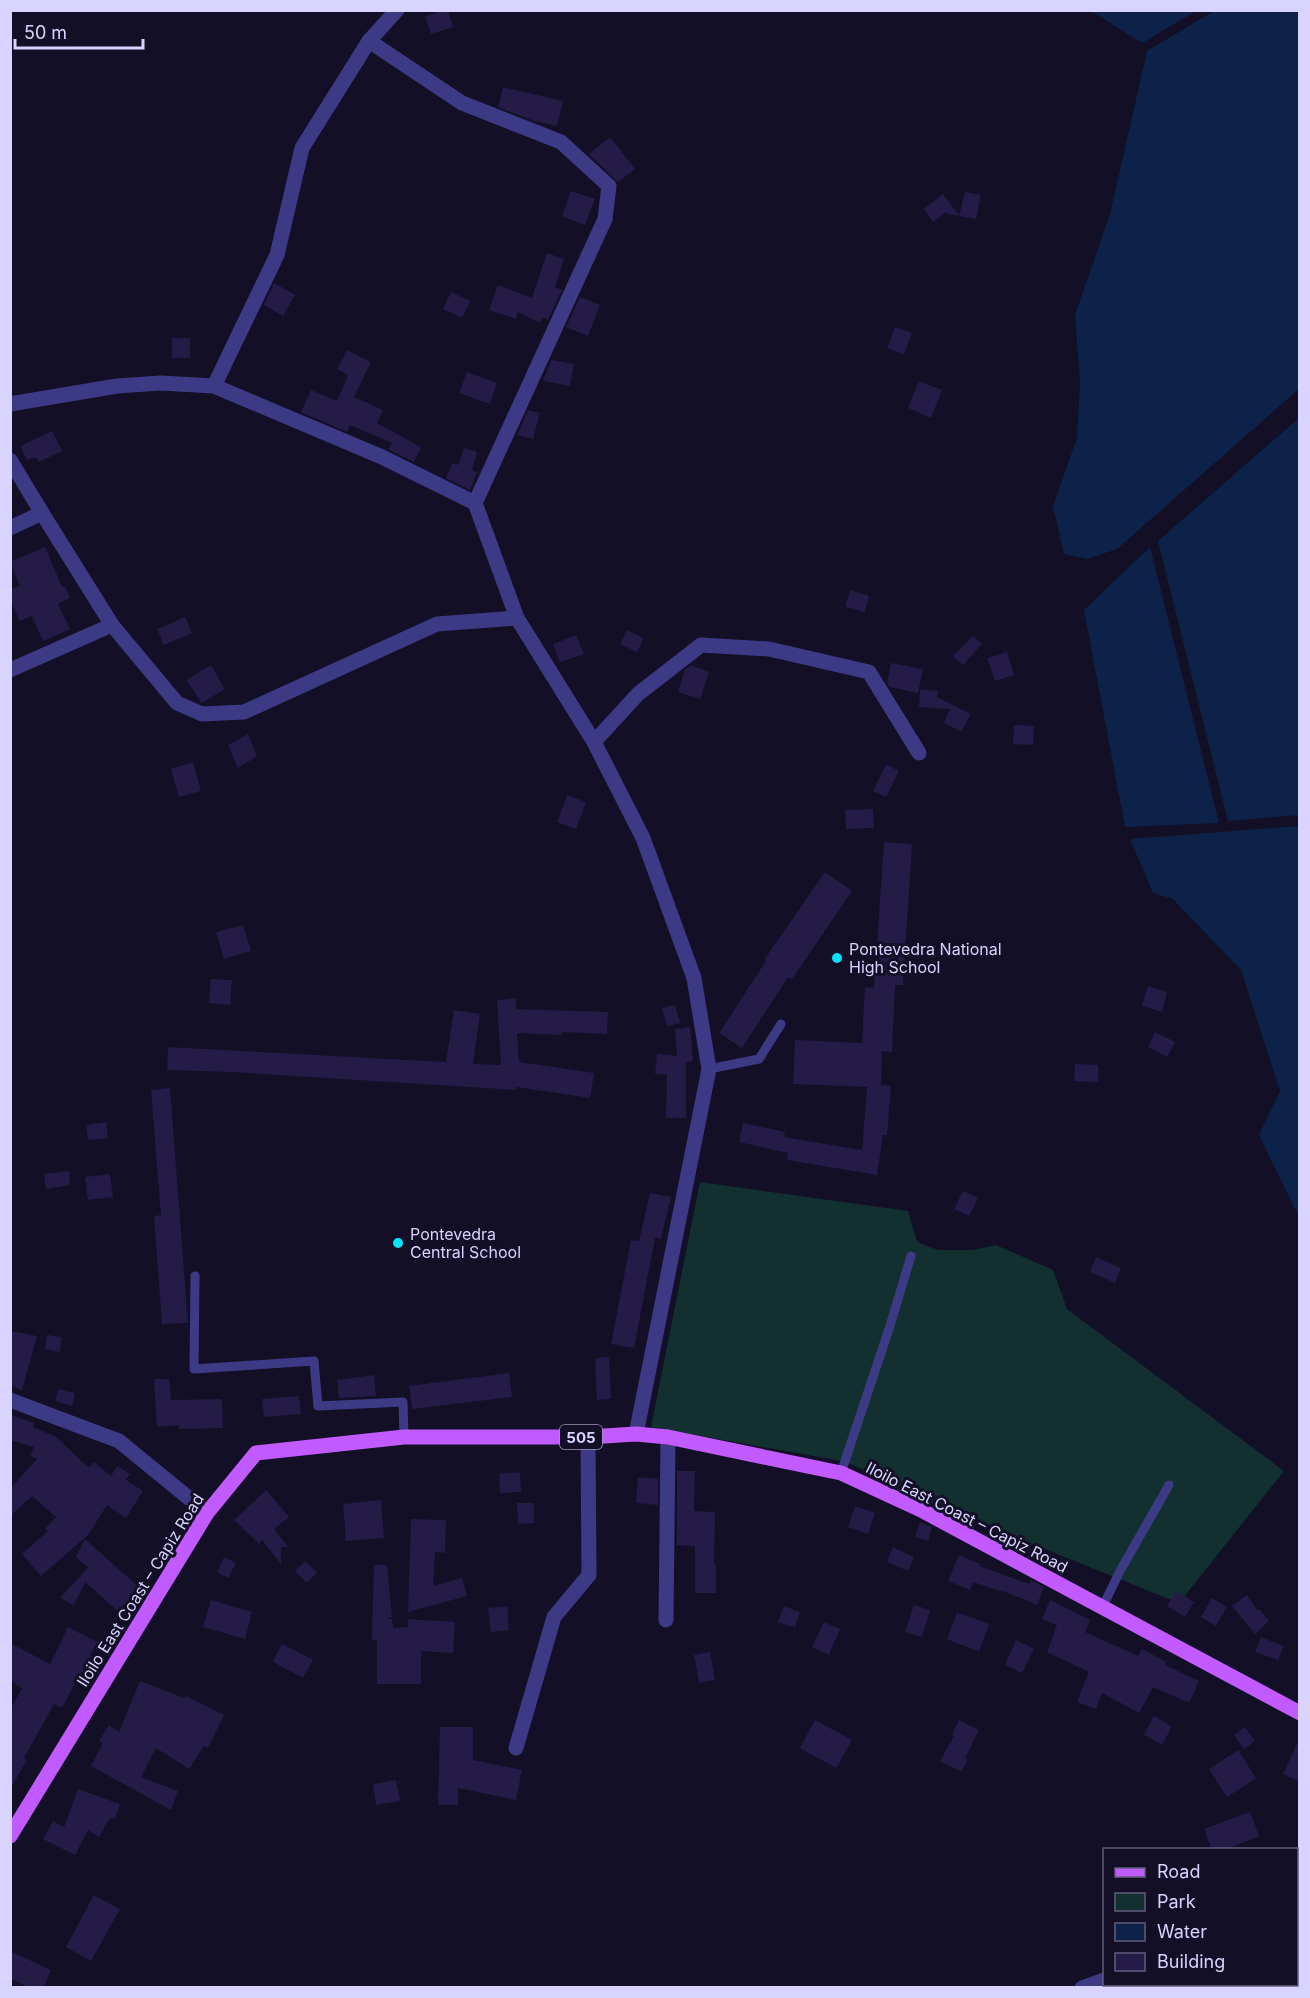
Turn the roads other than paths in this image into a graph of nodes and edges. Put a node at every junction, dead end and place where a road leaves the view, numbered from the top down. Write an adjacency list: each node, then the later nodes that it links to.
1 (397, 10): 2 (street)
2 (369, 41): 3 (street); 6 (street)
3 (214, 386): 4 (street); 6 (street)
4 (10, 404)
5 (10, 460): 7 (street)
6 (475, 503): 9 (street)
7 (42, 513): 8 (street); 10 (street)
8 (10, 528)
9 (517, 618): 10 (street); 12 (street)
10 (112, 625): 11 (street)
11 (10, 670)
12 (594, 742): 13 (street); 15 (street)
13 (919, 753)
14 (781, 1024): 15 (lane)
15 (709, 1068): 19 (street)
16 (911, 1256): 23 (lane)
17 (195, 1276): 20 (lane)
18 (10, 1400): 25 (street)
19 (636, 1434): 21 (main road, Iloilo East Coast – Capiz Road / 505); 22 (main road, Iloilo East Coast – Capiz Road / 505)
20 (404, 1437): 21 (main road, Iloilo East Coast – Capiz Road / 505); 25 (main road, Iloilo East Coast – Capiz Road / 505)
21 (588, 1437): 29 (street)
22 (668, 1437): 23 (main road, Iloilo East Coast – Capiz Road / 505); 27 (street)
23 (841, 1473): 26 (main road, Iloilo East Coast – Capiz Road / 505)
24 (1169, 1485): 26 (lane)
25 (207, 1513): 30 (main road, Iloilo East Coast – Capiz Road / 505)
26 (1102, 1608): 28 (main road, Iloilo East Coast – Capiz Road / 505)
27 (666, 1620)
28 (1299, 1713)
29 (516, 1748)
30 (10, 1836)
31 (1103, 1980): 32 (street)
32 (1082, 1988)

